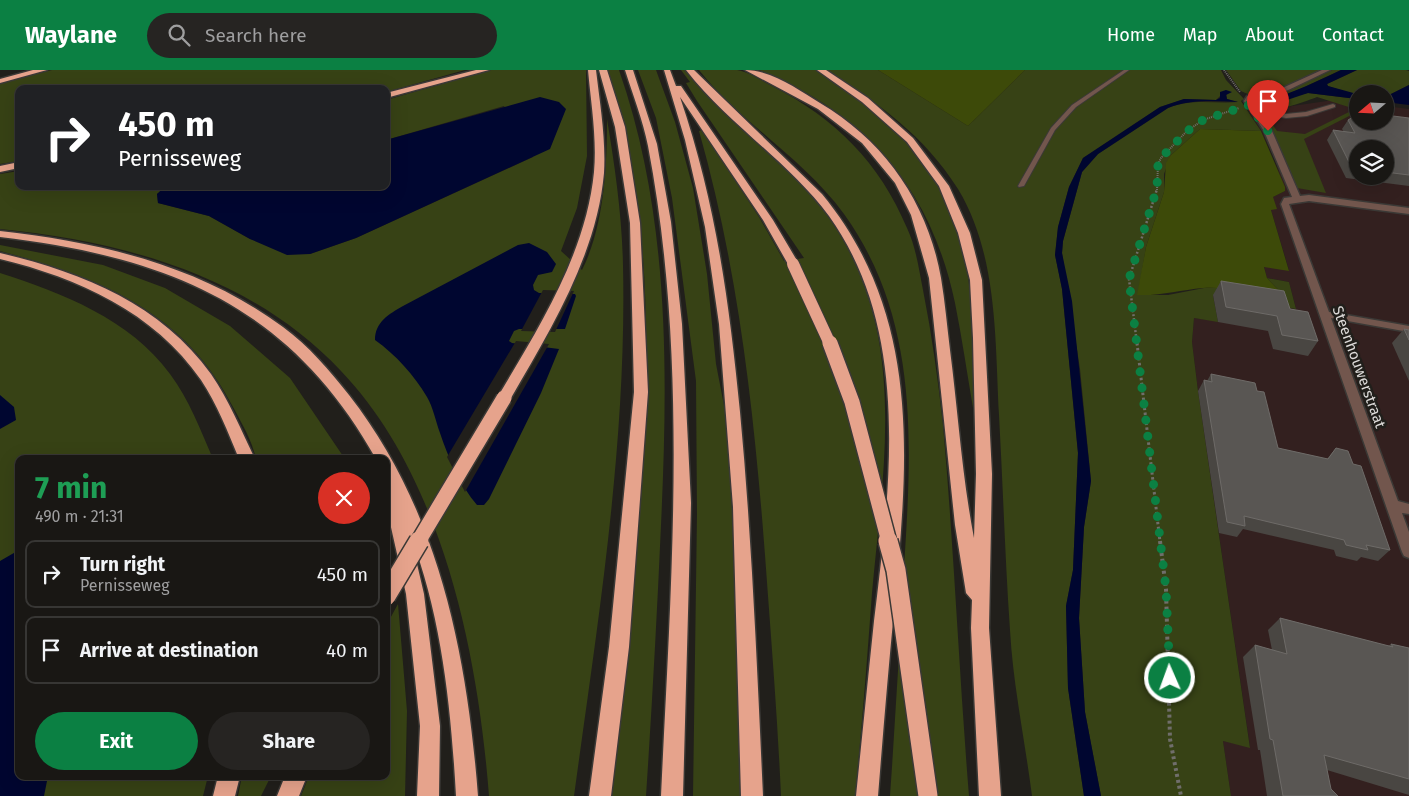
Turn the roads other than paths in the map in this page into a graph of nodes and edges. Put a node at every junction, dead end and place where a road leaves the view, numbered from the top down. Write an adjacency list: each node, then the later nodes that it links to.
1 (15, 70): 13 (highway)
2 (42, 70): 14 (highway)
3 (485, 70): 15 (highway)
4 (592, 70): 36 (highway, bridge)
5 (604, 70): 44 (highway)
6 (628, 70): 45 (highway)
7 (690, 70): 47 (highway)
8 (749, 70): 37 (highway)
9 (821, 70): 37 (highway)
10 (1127, 70): 20 (lane)
11 (1327, 70): 16 (street)
12 (666, 71): 46 (highway); 48 (highway, bridge)
13 (0, 74)
14 (0, 81)
15 (390, 95)
16 (1251, 105): 17 (lane); 21 (street)
17 (1333, 106)
18 (15, 166): 19 (highway)
19 (0, 169)
20 (1021, 186)
21 (1296, 197): 22 (street); 25 (street, Steenhouwerstraat)
22 (1409, 212)
23 (0, 234): 27 (highway)
24 (0, 256): 28 (highway)
25 (1324, 314): 26 (street); 33 (street, Steenhouwerstraat)
26 (1409, 329)
27 (373, 438): 29 (highway); 30 (highway)
28 (245, 455)
29 (379, 455)
30 (382, 455)
31 (390, 469): 43 (highway)
32 (390, 491): 42 (highway)
33 (1392, 505): 34 (street); 35 (street, Steenhouwerstraat)
34 (1409, 509)
35 (1409, 552)
36 (390, 589)
37 (980, 628): 49 (highway)
38 (228, 780): 40 (highway)
39 (294, 780): 41 (highway)
40 (224, 796)
41 (288, 796)
42 (428, 796)
43 (467, 796)
44 (600, 796)
45 (672, 796)
46 (752, 796)
47 (868, 796)
48 (928, 796)
49 (990, 796)

